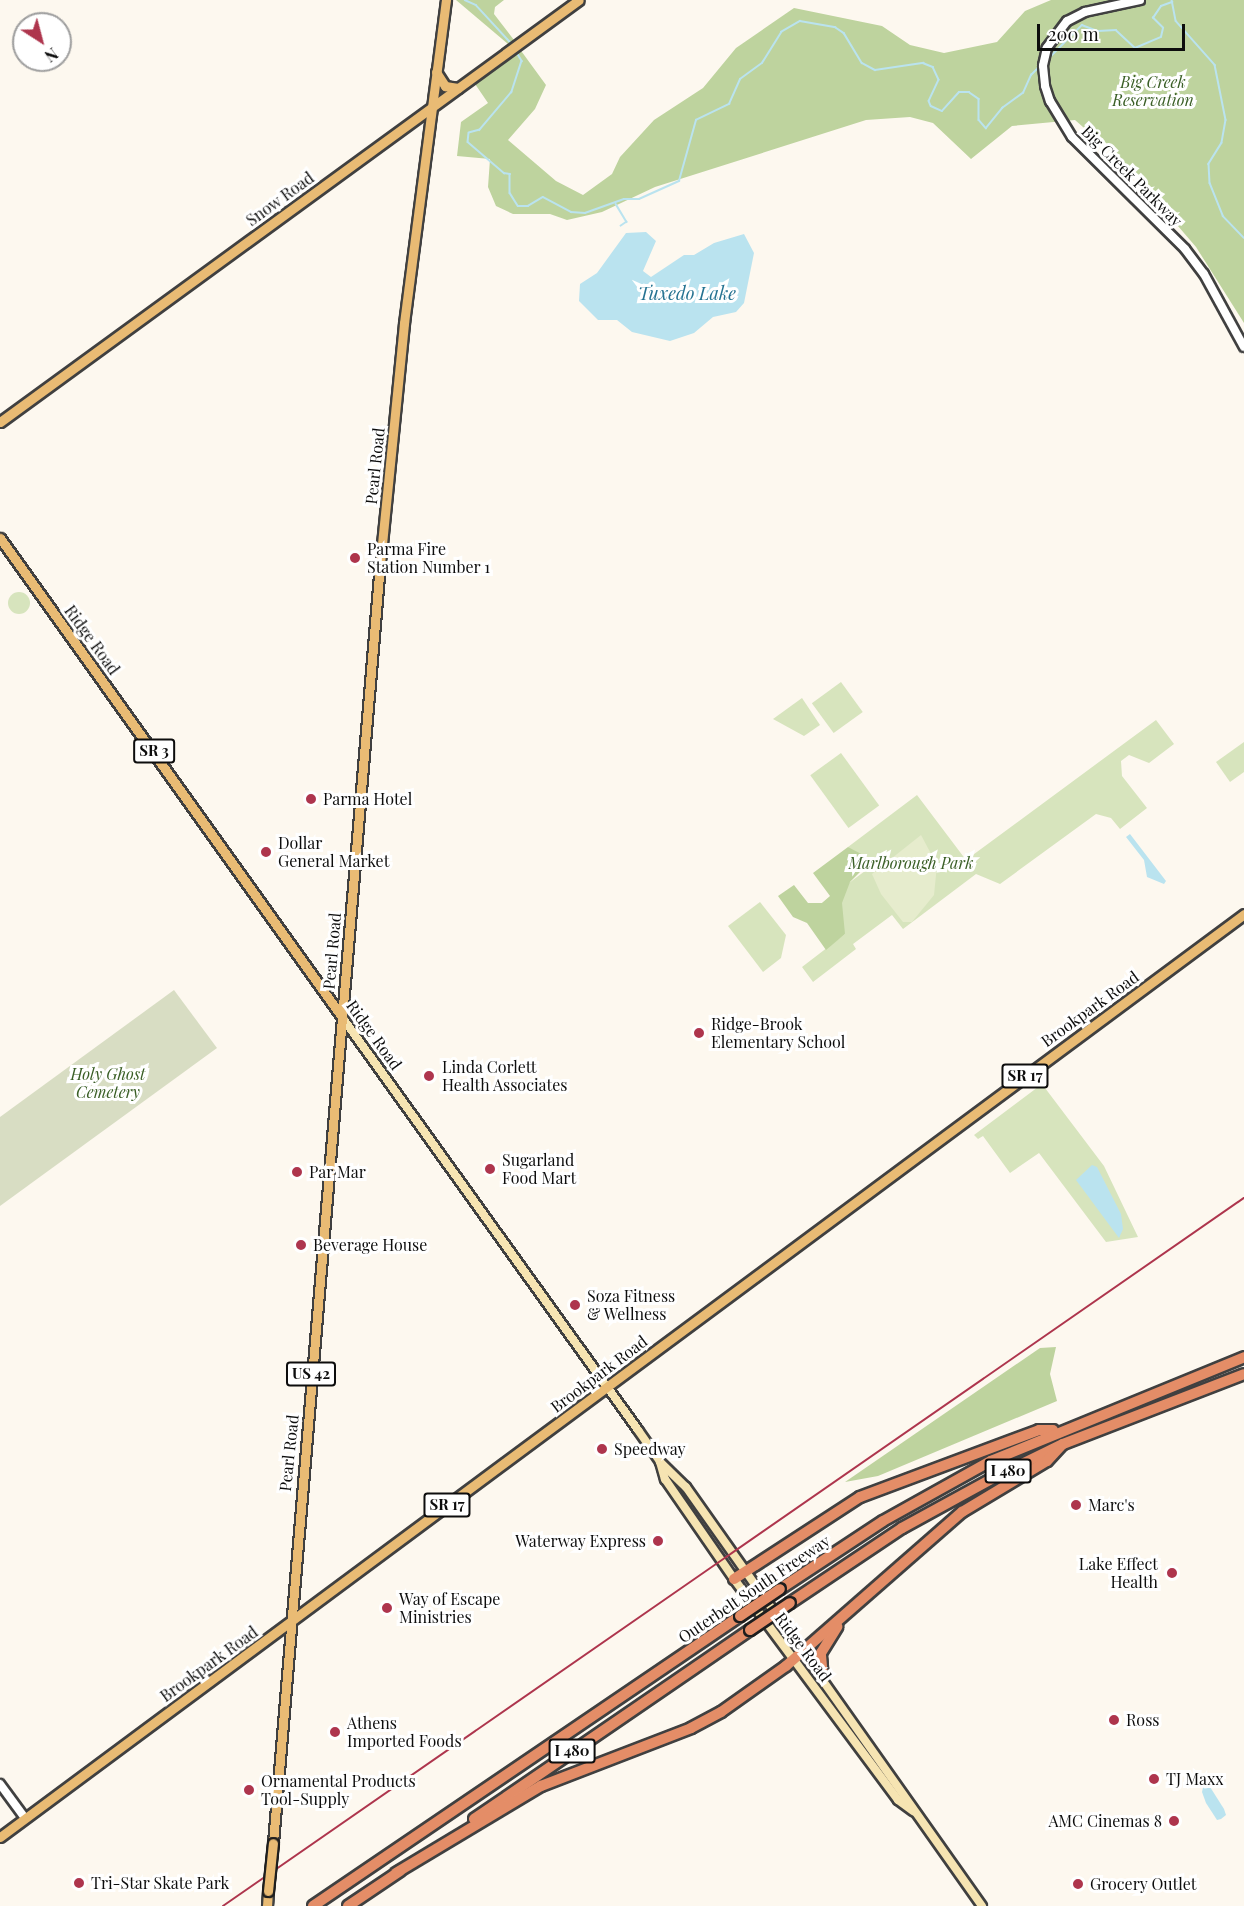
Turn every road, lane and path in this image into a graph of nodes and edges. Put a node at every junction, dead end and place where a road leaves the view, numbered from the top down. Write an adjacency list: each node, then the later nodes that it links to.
1 (446, 0): 4 (main road, Pearl Road / US 42)
2 (579, 0): 5 (main road, Snow Road)
3 (1140, 0): 9 (street, Big Creek Parkway)
4 (436, 71): 5 (main road); 6 (main road, Pearl Road / US 42)
5 (458, 88): 6 (main road, Snow Road)
6 (430, 108): 7 (main road, Snow Road); 8 (main road, Pearl Road / US 42)
7 (405, 127): 8 (main road); 10 (main road, Snow Road)
8 (426, 142): 13 (main road, Pearl Road / US 42)
9 (1244, 347)
10 (0, 422)
11 (0, 538): 13 (main road, Ridge Road / SR 3)
12 (1244, 914): 16 (main road, Brookpark Road / SR 17)
13 (342, 1017): 16 (main road, Ridge Road); 23 (main road, Pearl Road / US 42)
14 (1244, 1358): 17 (highway, Outerbelt South Freeway / I 480)
15 (1244, 1374): 18 (highway, Outerbelt South Freeway / I 480)
16 (607, 1386): 19 (main road, Ridge Road); 23 (main road, Brookpark Road / SR 17)
17 (1060, 1430): 20 (highway); 33 (highway, Outerbelt South Freeway / I 480, bridge)
18 (1063, 1444): 22 (highway); 31 (highway, Outerbelt South Freeway / I 480, bridge)
19 (660, 1462): 20 (main road, Ridge Road); 21 (main road, Ridge Road)
20 (746, 1570): 21 (highway); 24 (main road, Ridge Road)
21 (734, 1579): 25 (main road, Ridge Road)
22 (861, 1599): 24 (highway); 26 (highway)
23 (291, 1622): 29 (main road, Brookpark Road / SR 17); 32 (main road, Pearl Road / US 42, bridge)
24 (803, 1650): 25 (highway); 26 (main road, Ridge Road)
25 (793, 1660): 28 (main road, Ridge Road); 31 (highway)
26 (823, 1678): 28 (main road, Ridge Road)
27 (0, 1784): 29 (street)
28 (913, 1811): 35 (main road, Ridge Road)
29 (25, 1818): 30 (main road, Brookpark Road / SR 17)
30 (0, 1837)
31 (396, 1873): 34 (highway, Outerbelt South Freeway / I 480)
32 (267, 1906)
33 (313, 1906)
34 (348, 1906)
35 (982, 1906)

